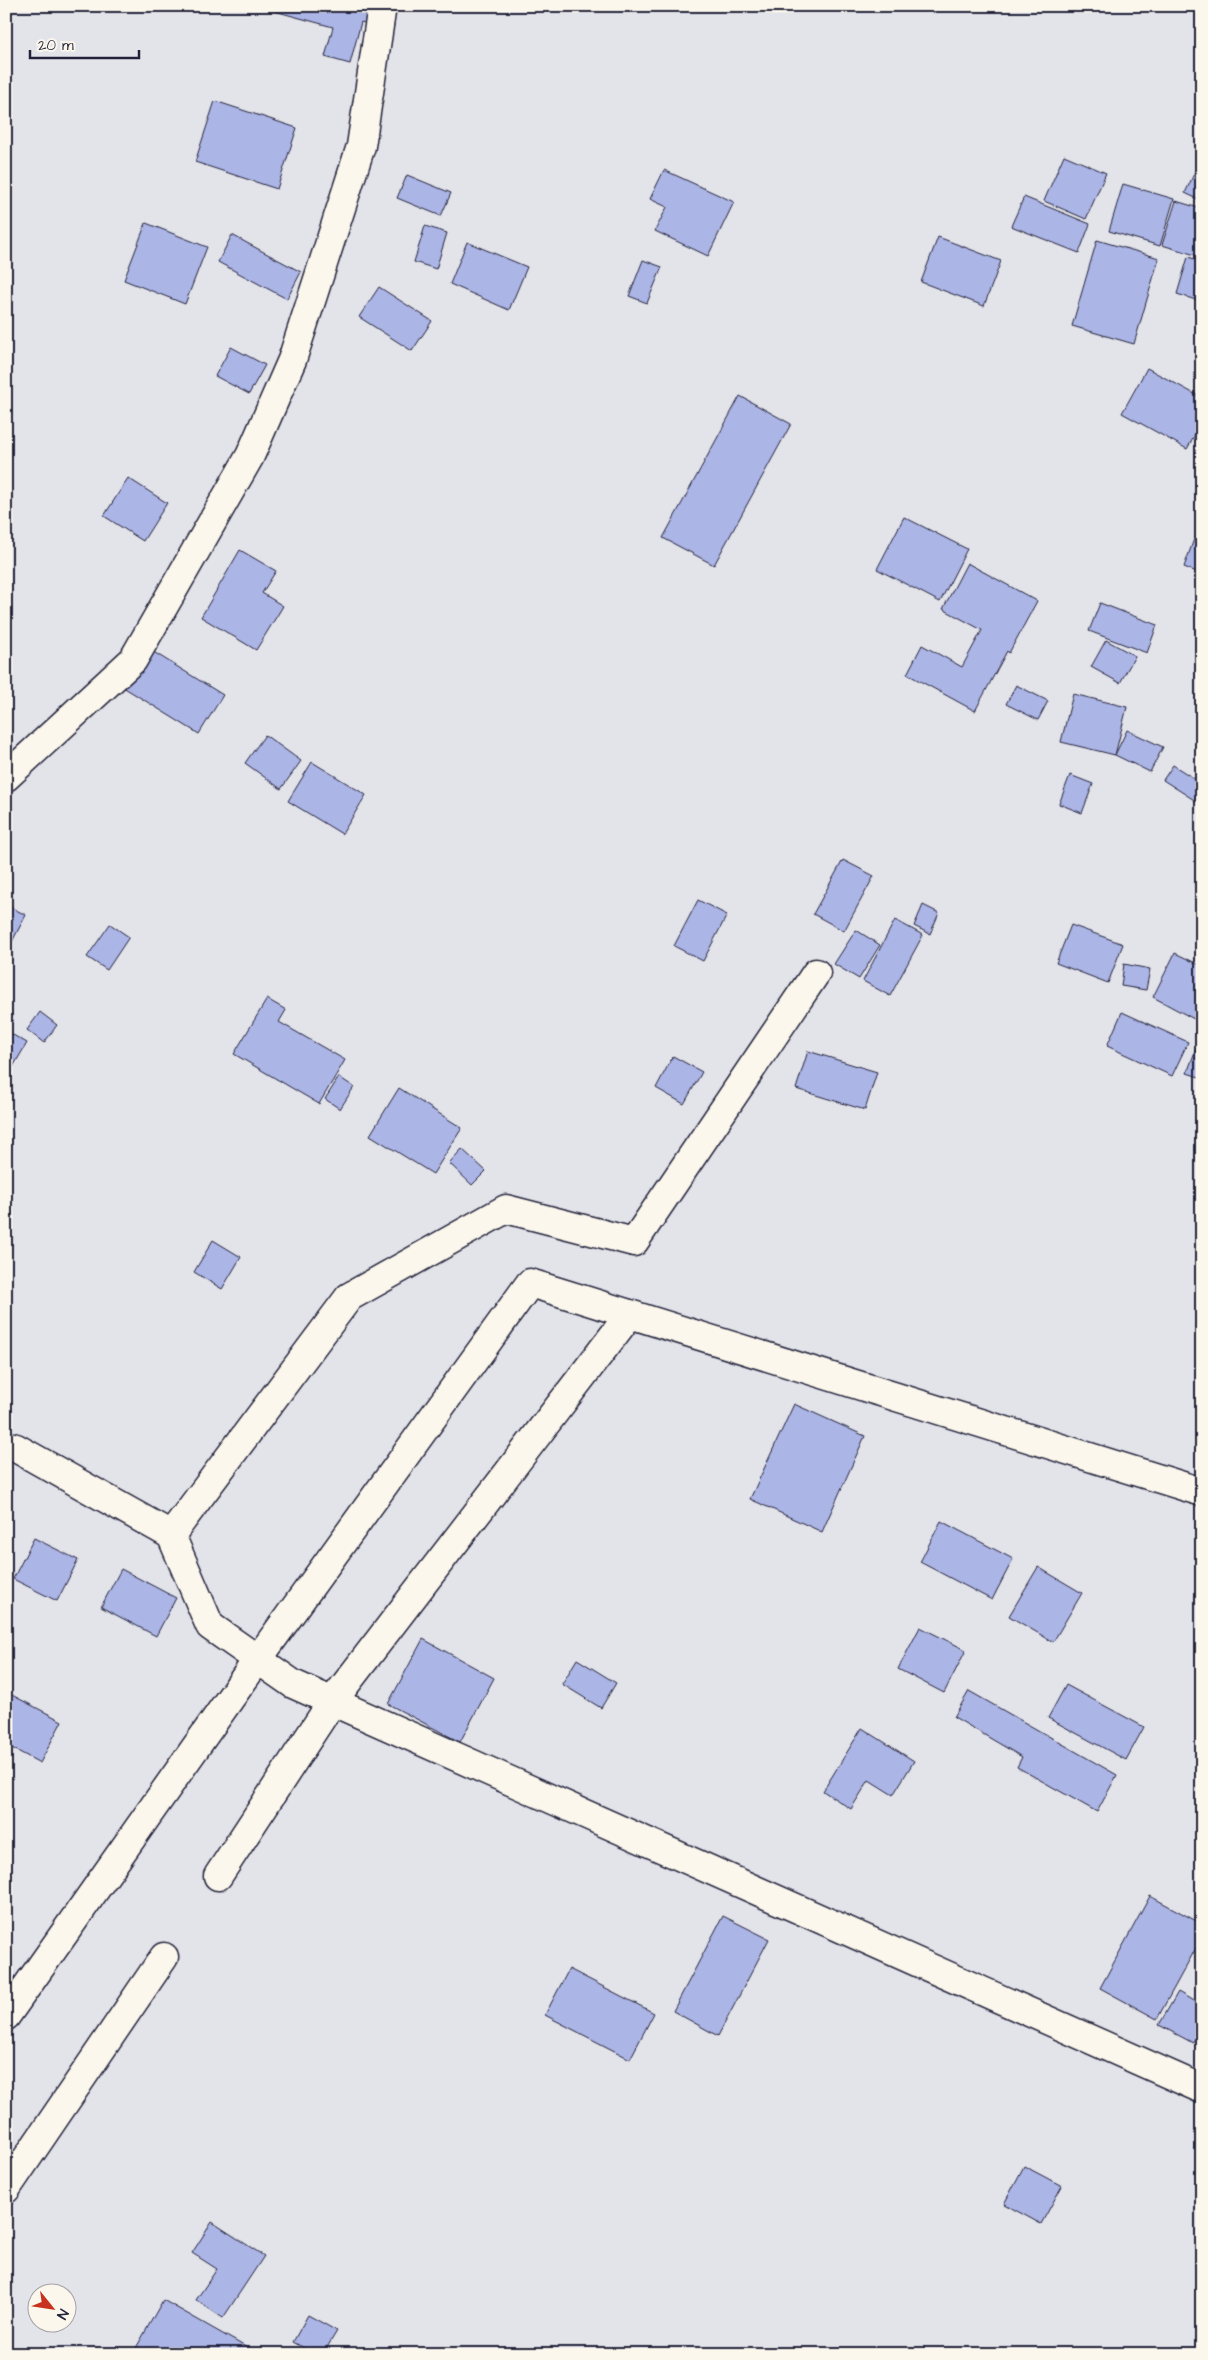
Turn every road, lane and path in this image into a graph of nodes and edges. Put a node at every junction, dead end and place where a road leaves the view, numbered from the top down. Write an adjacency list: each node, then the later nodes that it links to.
1 (382, 6): 2 (street)
2 (6, 777)
3 (816, 973): 7 (street)
4 (630, 1314): 6 (street); 8 (street); 9 (street)
5 (6, 1445): 7 (street)
6 (1202, 1492)
7 (171, 1535): 8 (street)
8 (258, 1659): 9 (street); 12 (street)
9 (332, 1702): 10 (street); 13 (street)
10 (218, 1876)
11 (164, 1957): 14 (street)
12 (6, 2016)
13 (1202, 2089)
14 (6, 2188)

